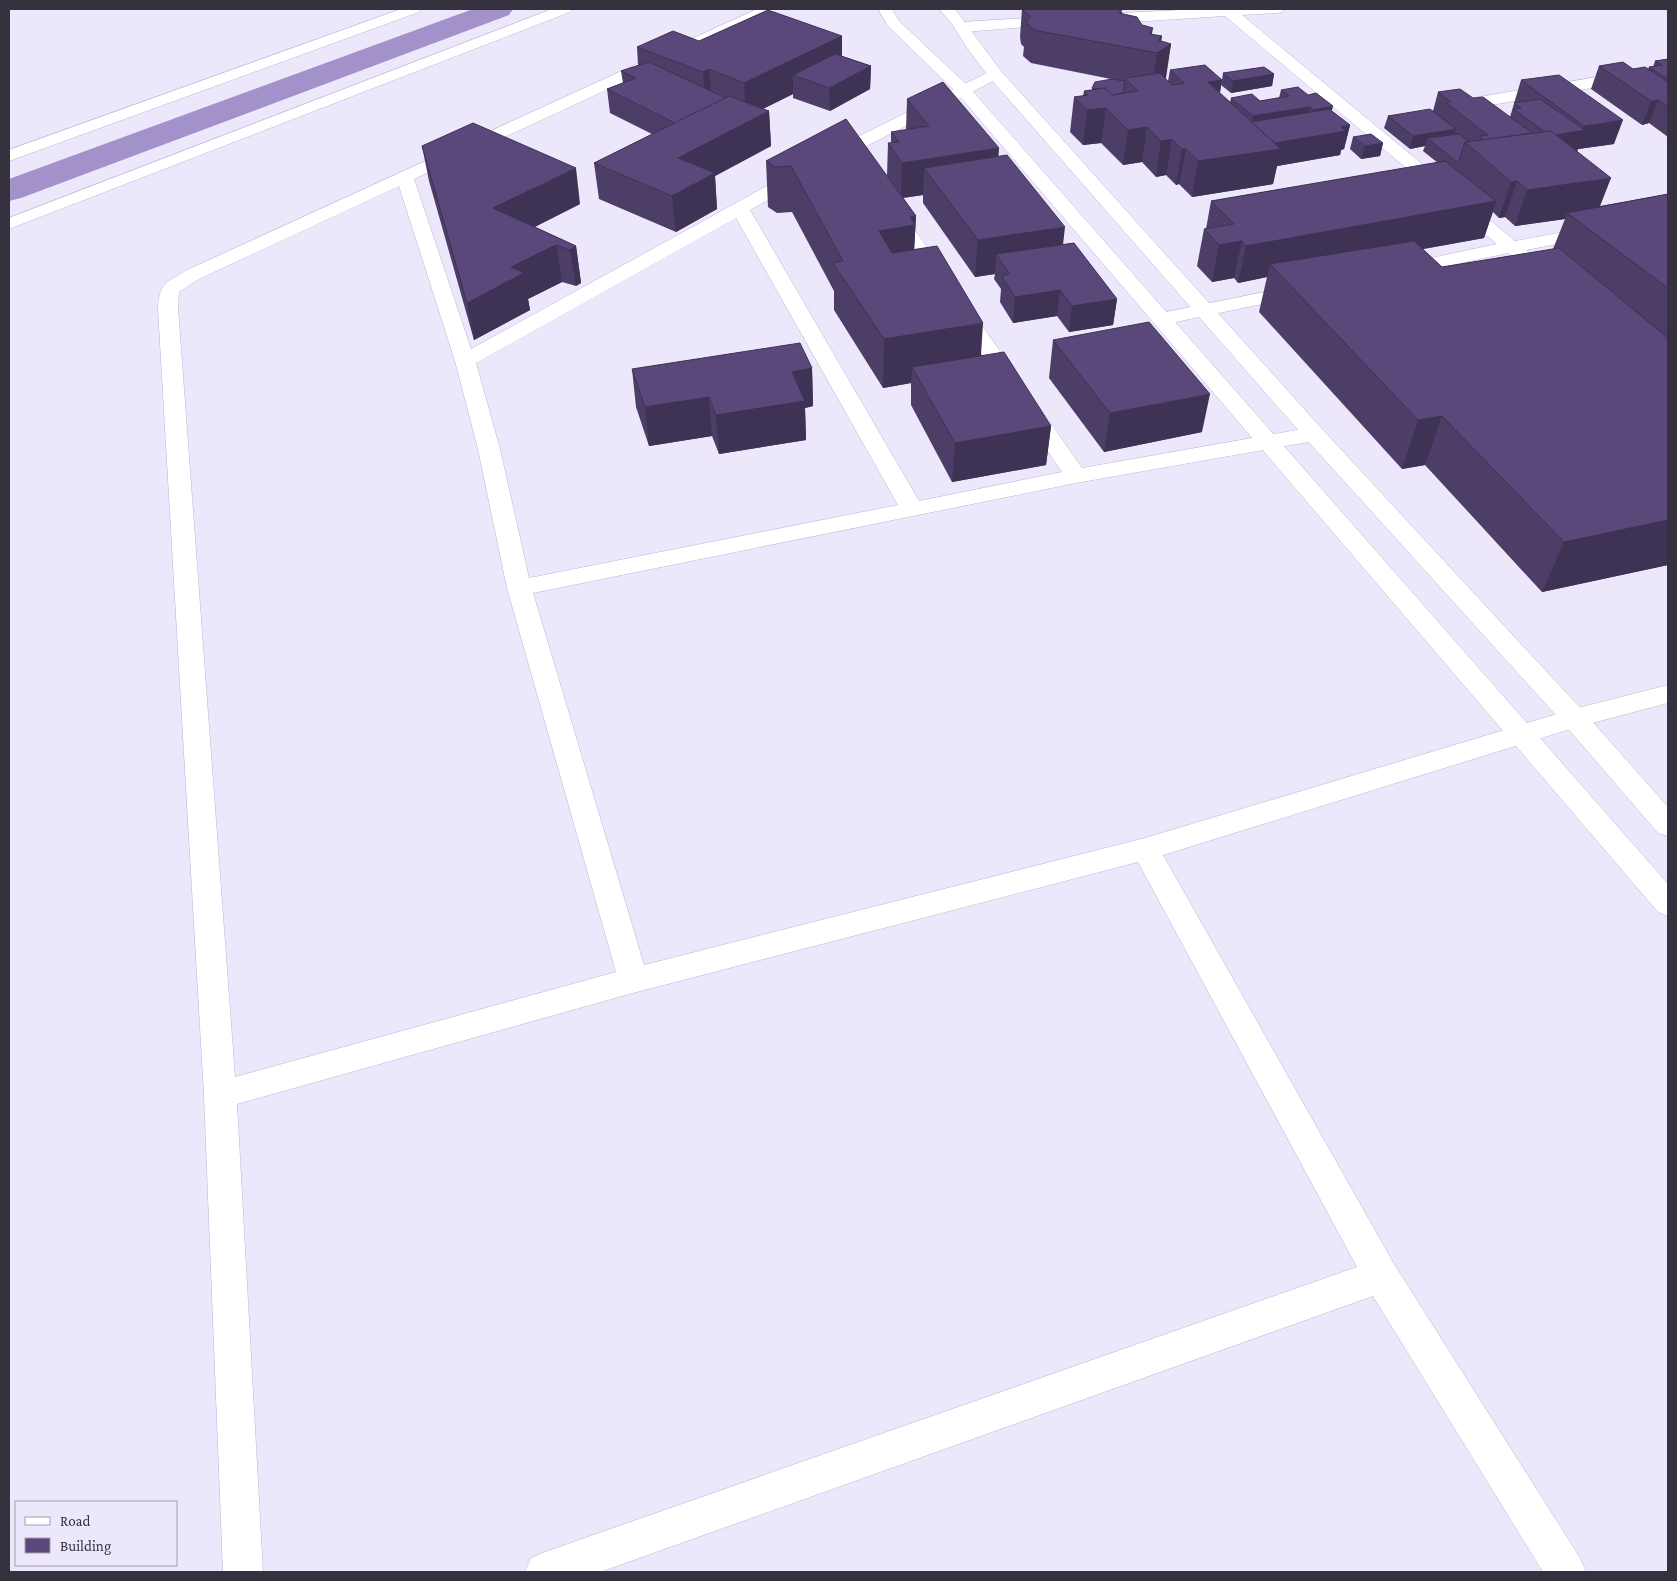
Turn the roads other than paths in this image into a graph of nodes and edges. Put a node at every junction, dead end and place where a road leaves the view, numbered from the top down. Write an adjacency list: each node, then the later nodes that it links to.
1 (414, 9): 18 (street)
2 (565, 9): 24 (street)
3 (769, 9): 20 (street)
4 (885, 9): 13 (street)
5 (946, 9): 10 (street)
6 (1277, 9): 7 (street)
7 (1226, 10): 8 (street); 16 (street)
8 (1090, 19)
9 (1070, 20): 10 (street)
10 (963, 27): 12 (street)
11 (1668, 70): 14 (street)
12 (995, 74): 13 (street); 29 (street)
13 (963, 90): 17 (street); 30 (street)
14 (1432, 110)
15 (1383, 119): 16 (street)
16 (1364, 122): 25 (street)
17 (849, 148): 19 (street); 22 (street)
18 (9, 156)
19 (860, 164)
20 (404, 176): 31 (street); 44 (street)
21 (883, 197): 34 (street)
22 (740, 208): 31 (street); 35 (street)
23 (1668, 218): 25 (street)
24 (9, 224)
25 (1512, 247): 26 (street); 28 (street)
26 (1386, 273)
27 (1319, 286): 29 (street)
28 (1564, 291)
29 (1203, 310): 30 (street); 32 (street)
30 (1161, 319): 33 (street)
31 (465, 361): 36 (street)
32 (1314, 434): 33 (street); 38 (street)
33 (1268, 441): 34 (street); 39 (street)
34 (1076, 476): 35 (street)
35 (912, 509): 36 (street)
36 (519, 588): 43 (street)
37 (1668, 694): 38 (street)
38 (1574, 718): 39 (street); 40 (street)
39 (1523, 734): 41 (street); 42 (street)
40 (1668, 825)
41 (1145, 849): 43 (street); 45 (street)
42 (1668, 904)
43 (633, 980): 44 (street)
44 (220, 1095): 46 (street)
45 (1381, 1276): 47 (street); 48 (street)
46 (243, 1572)
47 (545, 1572)
48 (1566, 1572)

